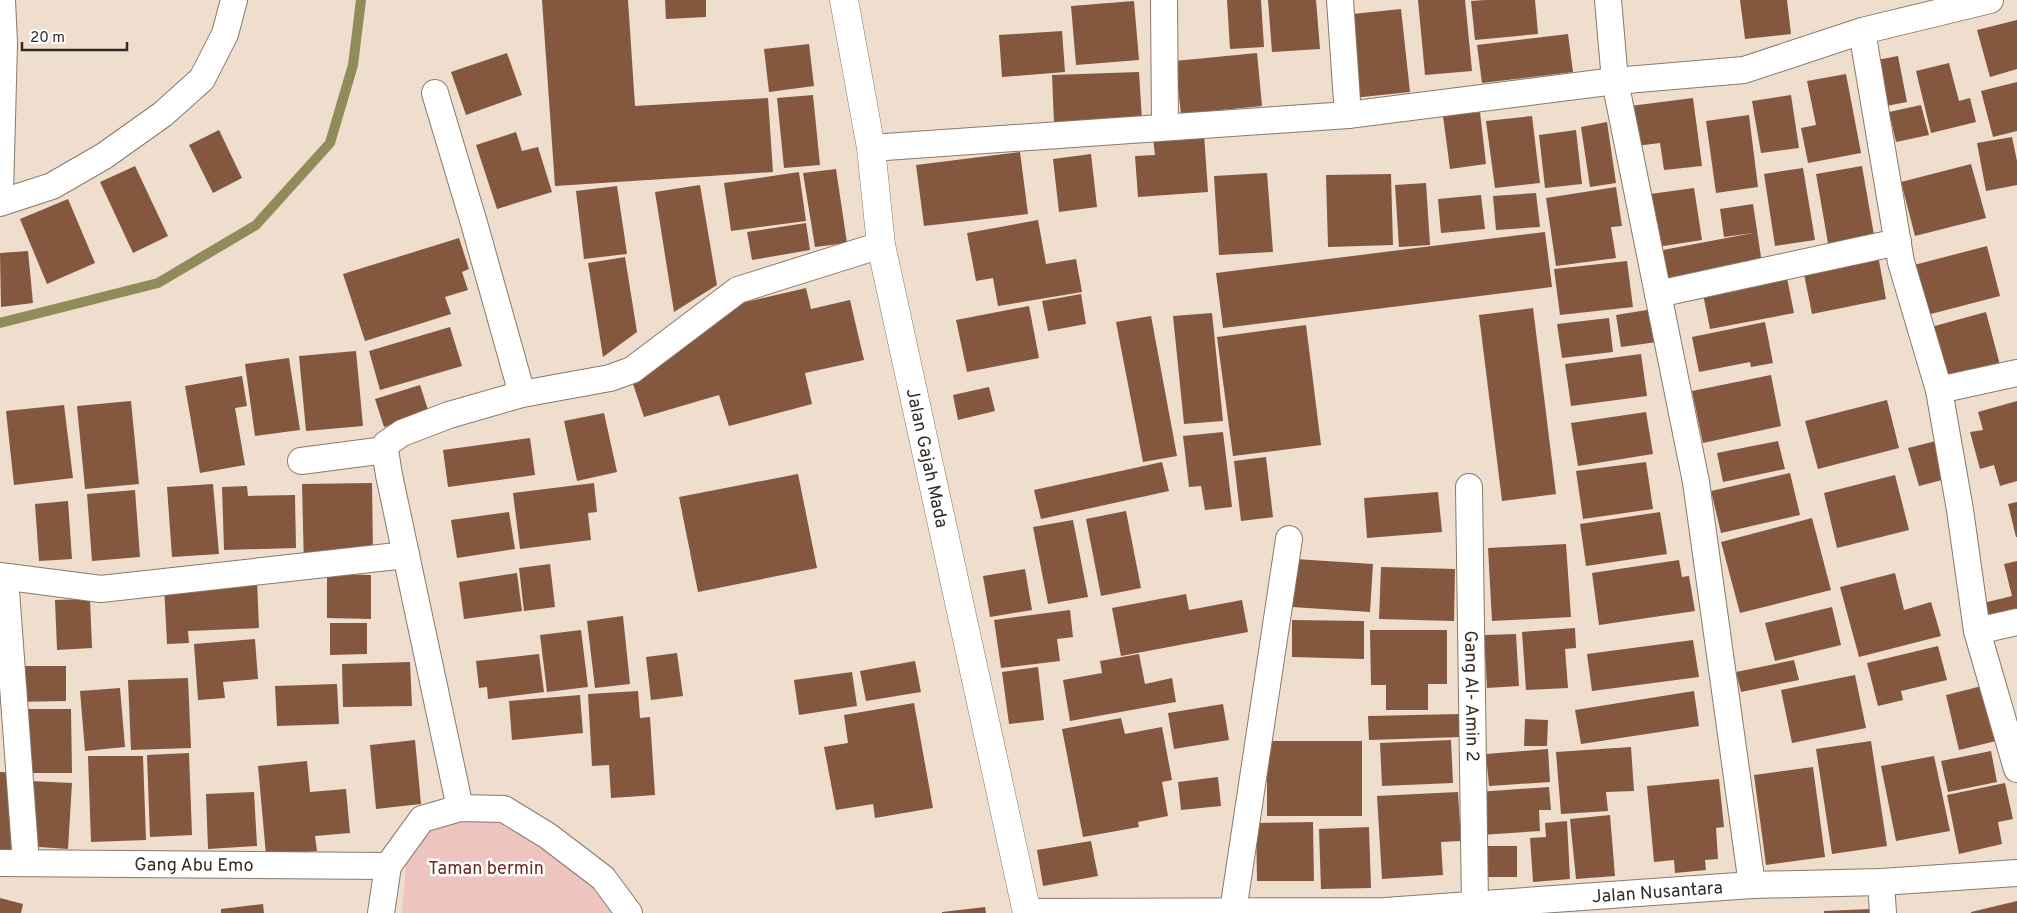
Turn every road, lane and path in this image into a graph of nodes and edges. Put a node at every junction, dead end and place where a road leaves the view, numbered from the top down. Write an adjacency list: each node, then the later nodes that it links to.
1 (2, 0): 14 (street)
2 (234, 0): 15 (street)
3 (844, 0): 13 (main road, Jalan Gajah Mada)
4 (1164, 0): 12 (street)
5 (1340, 0): 11 (street)
6 (1608, 0): 9 (street)
7 (1990, 0): 8 (street)
8 (1862, 31): 9 (street); 16 (street)
9 (1615, 81): 11 (street); 18 (street)
10 (435, 93): 21 (street)
11 (1348, 115): 12 (street)
12 (1165, 126): 13 (street)
13 (871, 148): 17 (main road, Jalan Gajah Mada)
14 (0, 194)
15 (0, 203)
16 (1898, 242): 18 (street); 20 (street)
17 (881, 245): 21 (street); 42 (main road, Jalan Gajah Mada)
18 (1658, 294): 37 (street)
19 (2017, 373): 20 (street)
20 (1939, 390): 29 (street)
21 (522, 394): 22 (street)
22 (385, 450): 23 (street); 26 (street)
23 (301, 461)
24 (1469, 487): 38 (street, Gang Al- Amin 2)
25 (1289, 539): 39 (street)
26 (406, 555): 27 (street); 31 (street)
27 (2, 576): 33 (street)
28 (2017, 622): 29 (street)
29 (1977, 631): 30 (street)
30 (2017, 769)
31 (460, 808): 34 (street); 41 (street)
32 (0, 862): 33 (street, Gang Abu Emo)
33 (26, 863): 34 (street, Gang Abu Emo)
34 (388, 866): 40 (street)
35 (2017, 874): 36 (street, Jalan Nusantara)
36 (1881, 882): 37 (street, Jalan Nusantara); 43 (street)
37 (1752, 886): 38 (street, Jalan Nusantara)
38 (1475, 905): 39 (street, Jalan Nusantara)
39 (1233, 911): 42 (street, Jalan Nusantara)
40 (381, 913)
41 (629, 913)
42 (1027, 913)
43 (1883, 913)

